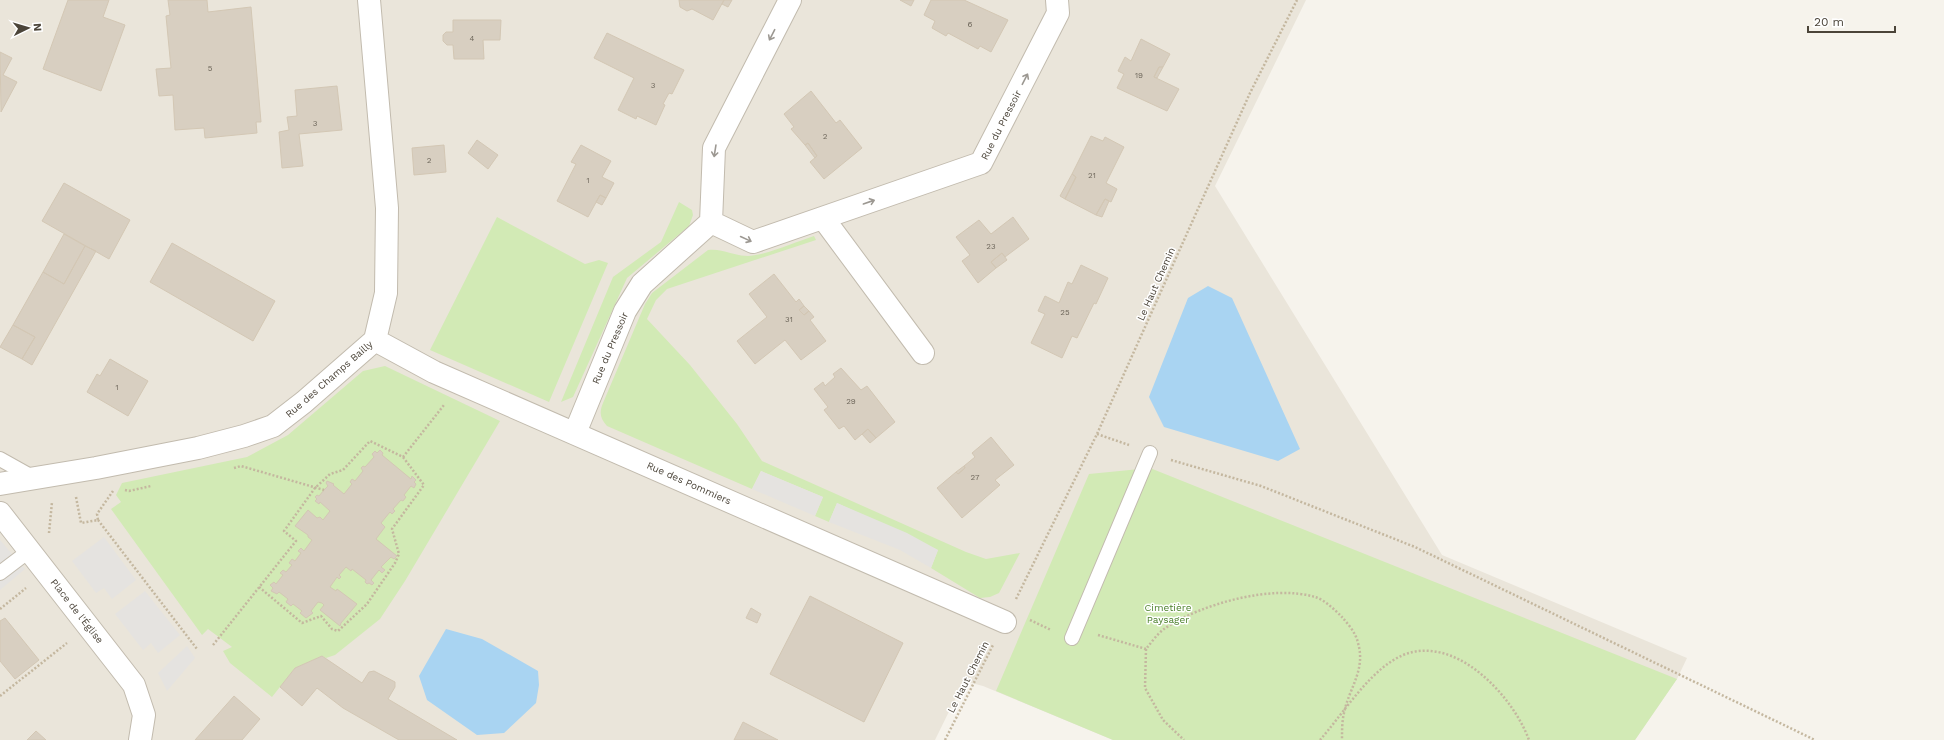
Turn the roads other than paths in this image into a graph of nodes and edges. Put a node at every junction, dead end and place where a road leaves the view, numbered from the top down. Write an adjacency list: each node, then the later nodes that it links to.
1 (369, 0): 6 (street, Rue des Champs Bailly)
2 (790, 0): 5 (street, one-way to 5)
3 (1057, 0): 4 (street, Rue du Pressoir, one-way to 3)
4 (823, 218): 5 (street, Rue du Pressoir, one-way to 4); 7 (street)
5 (711, 222): 8 (street, Rue du Pressoir)
6 (375, 340): 8 (street, Rue des Pommiers); 11 (street, Rue des Champs Bailly)
7 (923, 354)
8 (575, 433): 16 (street, Rue des Pommiers)
9 (1150, 453): 17 (lane)
10 (0, 459): 11 (lane)
11 (34, 478): 12 (street, Rue des Champs Bailly)
12 (0, 484)
13 (0, 513): 14 (street, Place de l'Église)
14 (30, 551): 15 (lane); 18 (street, Place de l'Église)
15 (0, 574)
16 (1005, 622)
17 (1072, 638)
18 (140, 740)

